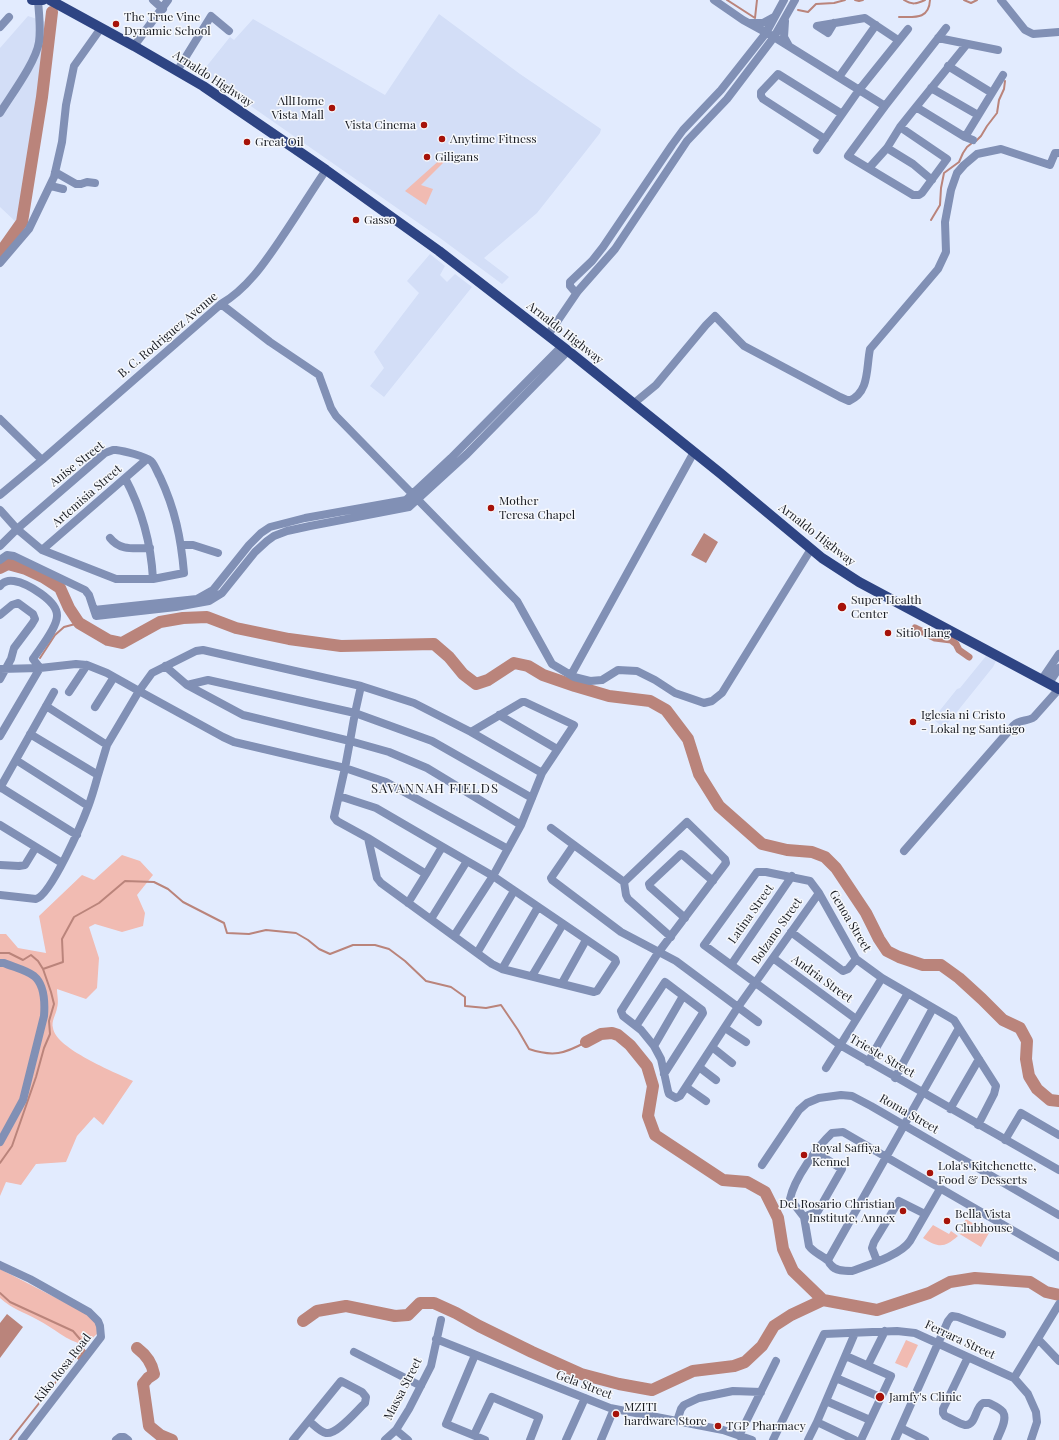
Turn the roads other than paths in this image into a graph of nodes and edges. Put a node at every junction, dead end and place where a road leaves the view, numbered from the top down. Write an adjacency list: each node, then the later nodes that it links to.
1 (37, 0): 40 (street)
2 (153, 0): 9 (street)
3 (168, 0): 9 (street)
4 (714, 0): 12 (street)
5 (784, 0): 10 (street)
6 (795, 0): 11 (street)
7 (1001, 0): 19 (street)
8 (56, 1): 15 (main road, Arnaldo Highway)
9 (163, 9): 26 (street)
10 (775, 16): 12 (street); 20 (street)
11 (785, 17): 21 (street); 27 (street)
12 (748, 23): 20 (street); 24 (street)
13 (834, 23): 14 (street)
14 (876, 25): 23 (street); 34 (street)
15 (101, 28): 26 (main road, Arnaldo Highway); 52 (street)
16 (946, 28): 22 (street)
17 (908, 29): 23 (street)
18 (229, 31): 32 (street)
19 (1059, 32)
20 (766, 33): 21 (street); 24 (street)
21 (774, 37): 27 (street); 29 (street)
22 (938, 38): 25 (street); 38 (street)
23 (898, 40): 36 (street)
24 (757, 44): 31 (street); 58 (street)
25 (967, 44): 28 (street); 30 (street)
26 (134, 46): 32 (main road, Arnaldo Highway)
27 (789, 47): 29 (street); 34 (street)
28 (998, 50)
29 (759, 57): 31 (street)
30 (948, 66): 35 (street); 37 (street)
31 (750, 69): 58 (street)
32 (177, 70): 51 (main road, Arnaldo Highway)
33 (1003, 75): 37 (street)
34 (838, 77): 36 (street)
35 (931, 88): 39 (street); 42 (street)
36 (859, 90): 38 (street); 41 (street)
37 (992, 93): 42 (street)
38 (885, 106): 50 (street)
39 (916, 107): 43 (street); 44 (street)
40 (0, 113)
41 (842, 114): 45 (street); 45 (street)
42 (978, 115): 44 (street)
43 (900, 127): 47 (street); 53 (street)
44 (965, 137): 46 (street)
45 (825, 139): 48 (street)
46 (974, 140)
47 (887, 148): 50 (street); 53 (street)
48 (816, 150)
49 (1059, 153): 62 (street)
50 (869, 168): 53 (street)
51 (326, 170): 59 (street, B. C. Rodriguez Avenue); 60 (main road, Arnaldo Highway)
52 (56, 172): 54 (street); 55 (street)
53 (932, 180)
54 (94, 183)
55 (51, 186): 56 (street); 57 (street)
56 (63, 190)
57 (0, 263)
58 (576, 293): 60 (street)
59 (221, 304): 66 (street, B. C. Rodriguez Avenue); 69 (street)
60 (548, 335): 61 (main road, Arnaldo Highway)
61 (565, 349): 62 (main road, Arnaldo Highway); 69 (street)
62 (633, 404): 64 (main road, Arnaldo Highway)
63 (0, 419): 66 (street)
64 (694, 452): 76 (main road, Arnaldo Highway); 89 (street)
65 (147, 459): 67 (street, Artemisia Street); 71 (street, Anise Street); 73 (street)
66 (42, 460): 68 (street, B. C. Rodriguez Avenue)
67 (125, 478): 75 (street); 77 (street, Artemisia Street)
68 (0, 495)
69 (414, 498): 79 (street); 89 (street)
70 (0, 510): 71 (street)
71 (17, 529): 74 (street, Anise Street); 77 (street)
72 (110, 538): 75 (street)
73 (182, 545): 78 (street); 80 (street)
74 (0, 546)
75 (150, 548): 80 (street)
76 (811, 549): 89 (street); 92 (main road, Arnaldo Highway)
77 (42, 550): 80 (street)
78 (218, 553)
79 (0, 560)
80 (153, 579)
81 (0, 586): 86 (street)
82 (0, 615): 88 (street)
83 (1059, 654): 92 (street)
84 (88, 665): 86 (street); 90 (street); 98 (street)
85 (165, 666): 93 (street); 94 (street); 96 (street)
86 (40, 668): 88 (street); 105 (street)
87 (1059, 668): 92 (street)
88 (3, 669): 91 (street)
89 (571, 675)
90 (114, 677): 96 (street); 100 (street)
91 (0, 679)
92 (1045, 681): 95 (main road, Arnaldo Highway)
93 (187, 685): 101 (street); 106 (street)
94 (361, 686): 101 (street); 103 (street)
95 (1059, 689): 126 (street)
96 (139, 691): 107 (street); 110 (street)
97 (54, 692): 99 (street)
98 (69, 692)
99 (46, 706): 104 (street); 107 (street)
100 (95, 707)
101 (354, 713): 106 (street); 115 (street)
102 (499, 715): 103 (street); 108 (street); 108 (street)
103 (471, 732): 111 (street)
104 (30, 734): 109 (street); 112 (street)
105 (0, 736)
106 (350, 741): 110 (street); 118 (street)
107 (108, 745): 112 (street)
108 (557, 749): 111 (street)
109 (16, 760): 113 (street); 116 (street)
110 (345, 768): 114 (street); 125 (street)
111 (542, 774): 115 (street)
112 (98, 775): 116 (street)
113 (0, 788): 120 (street)
114 (339, 796): 121 (street); 124 (street)
115 (532, 798): 118 (street)
116 (88, 806): 120 (street)
117 (0, 825): 123 (street)
118 (521, 825): 125 (street)
119 (551, 828): 122 (street)
120 (77, 835): 128 (street)
121 (368, 838): 130 (street); 138 (street)
122 (573, 846): 134 (street); 149 (street)
123 (36, 847): 128 (street); 129 (street)
124 (442, 847): 127 (street); 130 (street)
125 (508, 849): 131 (street)
126 (904, 851)
127 (467, 861): 131 (street); 141 (street)
128 (62, 863): 137 (street)
129 (0, 865)
130 (426, 874): 138 (street)
131 (493, 876): 135 (street); 144 (street)
132 (792, 876): 136 (street, Genoa Street); 147 (street, Genoa Street); 153 (street, Latina Street)
133 (713, 881): 134 (street); 140 (street); 140 (street)
134 (624, 882): 145 (street)
135 (514, 891): 139 (street); 148 (street)
136 (819, 893): 143 (street, Bolzano Street); 151 (street, Genoa Street)
137 (0, 895)
138 (408, 903): 141 (street)
139 (538, 907): 142 (street); 154 (street)
140 (685, 918): 145 (street)
141 (431, 919): 144 (street)
142 (563, 924): 146 (street); 155 (street)
143 (791, 932): 150 (street, Bolzano Street); 151 (street)
144 (454, 936): 148 (street)
145 (671, 937): 149 (street)
146 (586, 940): 157 (street); 157 (street)
147 (704, 945): 153 (street, Trieste Street)
148 (477, 953): 154 (street)
149 (658, 953): 161 (street); 165 (street)
150 (773, 958): 158 (street, Bolzano Street); 163 (street, Andria Street)
151 (856, 959): 156 (street, Genoa Street)
152 (0, 962): 188 (street)
153 (731, 965): 158 (street, Trieste Street)
154 (502, 969): 155 (street)
155 (532, 976): 157 (street)
156 (882, 978): 159 (street, Genoa Street); 163 (street)
157 (562, 983)
158 (755, 983): 161 (street, Bolzano Street); 169 (street, Trieste Street)
159 (908, 994): 162 (street, Genoa Street); 173 (street)
160 (684, 996): 165 (street); 170 (street); 177 (street)
161 (738, 1007): 164 (street); 166 (street, Bolzano Street)
162 (933, 1008): 167 (street, Genoa Street); 178 (street)
163 (856, 1019): 169 (street)
164 (758, 1022)
165 (636, 1026): 170 (street)
166 (725, 1028): 168 (street); 171 (street, Bolzano Street)
167 (959, 1028): 172 (street, Genoa Street); 181 (street)
168 (746, 1042)
169 (840, 1045): 173 (street, Trieste Street); 176 (street)
170 (654, 1046): 177 (street)
171 (712, 1047): 174 (street); 175 (street, Bolzano Street)
172 (979, 1059): 183 (street); 184 (street, Genoa Street)
173 (868, 1062): 178 (street, Trieste Street)
174 (732, 1063)
175 (699, 1067): 179 (street); 180 (street, Bolzano Street)
176 (826, 1068)
177 (664, 1074): 180 (street)
178 (895, 1078): 181 (street, Trieste Street)
179 (716, 1080)
180 (686, 1087): 182 (street)
181 (922, 1093): 183 (street, Trieste Street); 185 (street)
182 (706, 1101)
183 (950, 1109): 184 (street, Trieste Street)
184 (978, 1124): 187 (street, Trieste Street)
185 (904, 1125): 190 (street); 191 (street, Roma Street); 195 (street, Roma Street)
186 (1059, 1134): 187 (street)
187 (1005, 1140): 192 (street, Trieste Street)
188 (0, 1142)
189 (816, 1152): 190 (street); 196 (street); 196 (street)
190 (886, 1158): 193 (street); 198 (street)
191 (762, 1165)
192 (1059, 1170)
193 (940, 1189): 194 (street); 197 (street)
194 (925, 1214): 199 (street); 199 (street)
195 (1059, 1215)
196 (804, 1217): 198 (street)
197 (1059, 1257)
198 (828, 1260): 199 (street)
199 (877, 1261)
200 (0, 1265): 232 (street, Kiko Rosa Road)
201 (1059, 1304): 207 (street)
202 (441, 1320): 206 (street, Massa Street)
203 (885, 1331): 204 (street, Ferrara Street); 208 (street, Ferrara Street); 215 (street)
204 (855, 1333): 211 (street); 243 (street, Ferrara Street)
205 (1002, 1334): 208 (street)
206 (436, 1339): 210 (street, Gela Street); 218 (street, Massa Street)
207 (1038, 1339): 214 (street); 217 (street)
208 (938, 1344): 212 (street, Ferrara Street); 228 (street)
209 (354, 1352): 218 (street)
210 (475, 1355): 221 (street, Gela Street); 230 (street)
211 (846, 1356): 215 (street); 216 (street)
212 (968, 1357): 217 (street, Ferrara Street); 249 (street)
213 (776, 1361): 219 (street)
214 (1059, 1361)
215 (868, 1366): 220 (street)
216 (836, 1378): 220 (street); 222 (street)
217 (1014, 1378): 250 (street, Ferrara Street)
218 (421, 1386): 229 (street, Massa Street)
219 (761, 1392): 226 (street); 231 (street)
220 (880, 1397): 224 (street)
221 (585, 1398): 223 (street, Gela Street); 240 (street)
222 (826, 1401): 224 (street); 227 (street)
223 (614, 1409): 226 (street, Gela Street); 241 (street)
224 (870, 1420): 246 (street)
225 (309, 1421): 225 (street); 235 (street)
226 (677, 1421): 231 (street, Gela Street)
227 (817, 1422): 244 (street); 245 (street)
228 (901, 1428): 247 (street); 248 (street)
229 (396, 1430): 236 (street, Massa Street); 237 (street)
230 (474, 1435): 238 (street); 239 (street)
231 (740, 1436): 242 (street, Gela Street)
232 (22, 1440)
233 (116, 1440): 234 (street)
234 (128, 1440)
235 (293, 1440)
236 (385, 1440)
237 (408, 1440)
238 (485, 1440)
239 (530, 1440)
240 (566, 1440)
241 (601, 1440)
242 (752, 1440)
243 (772, 1440)
244 (808, 1440)
245 (855, 1440)
246 (861, 1440)
247 (895, 1440)
248 (925, 1440)
249 (997, 1440)
250 (1031, 1440)

